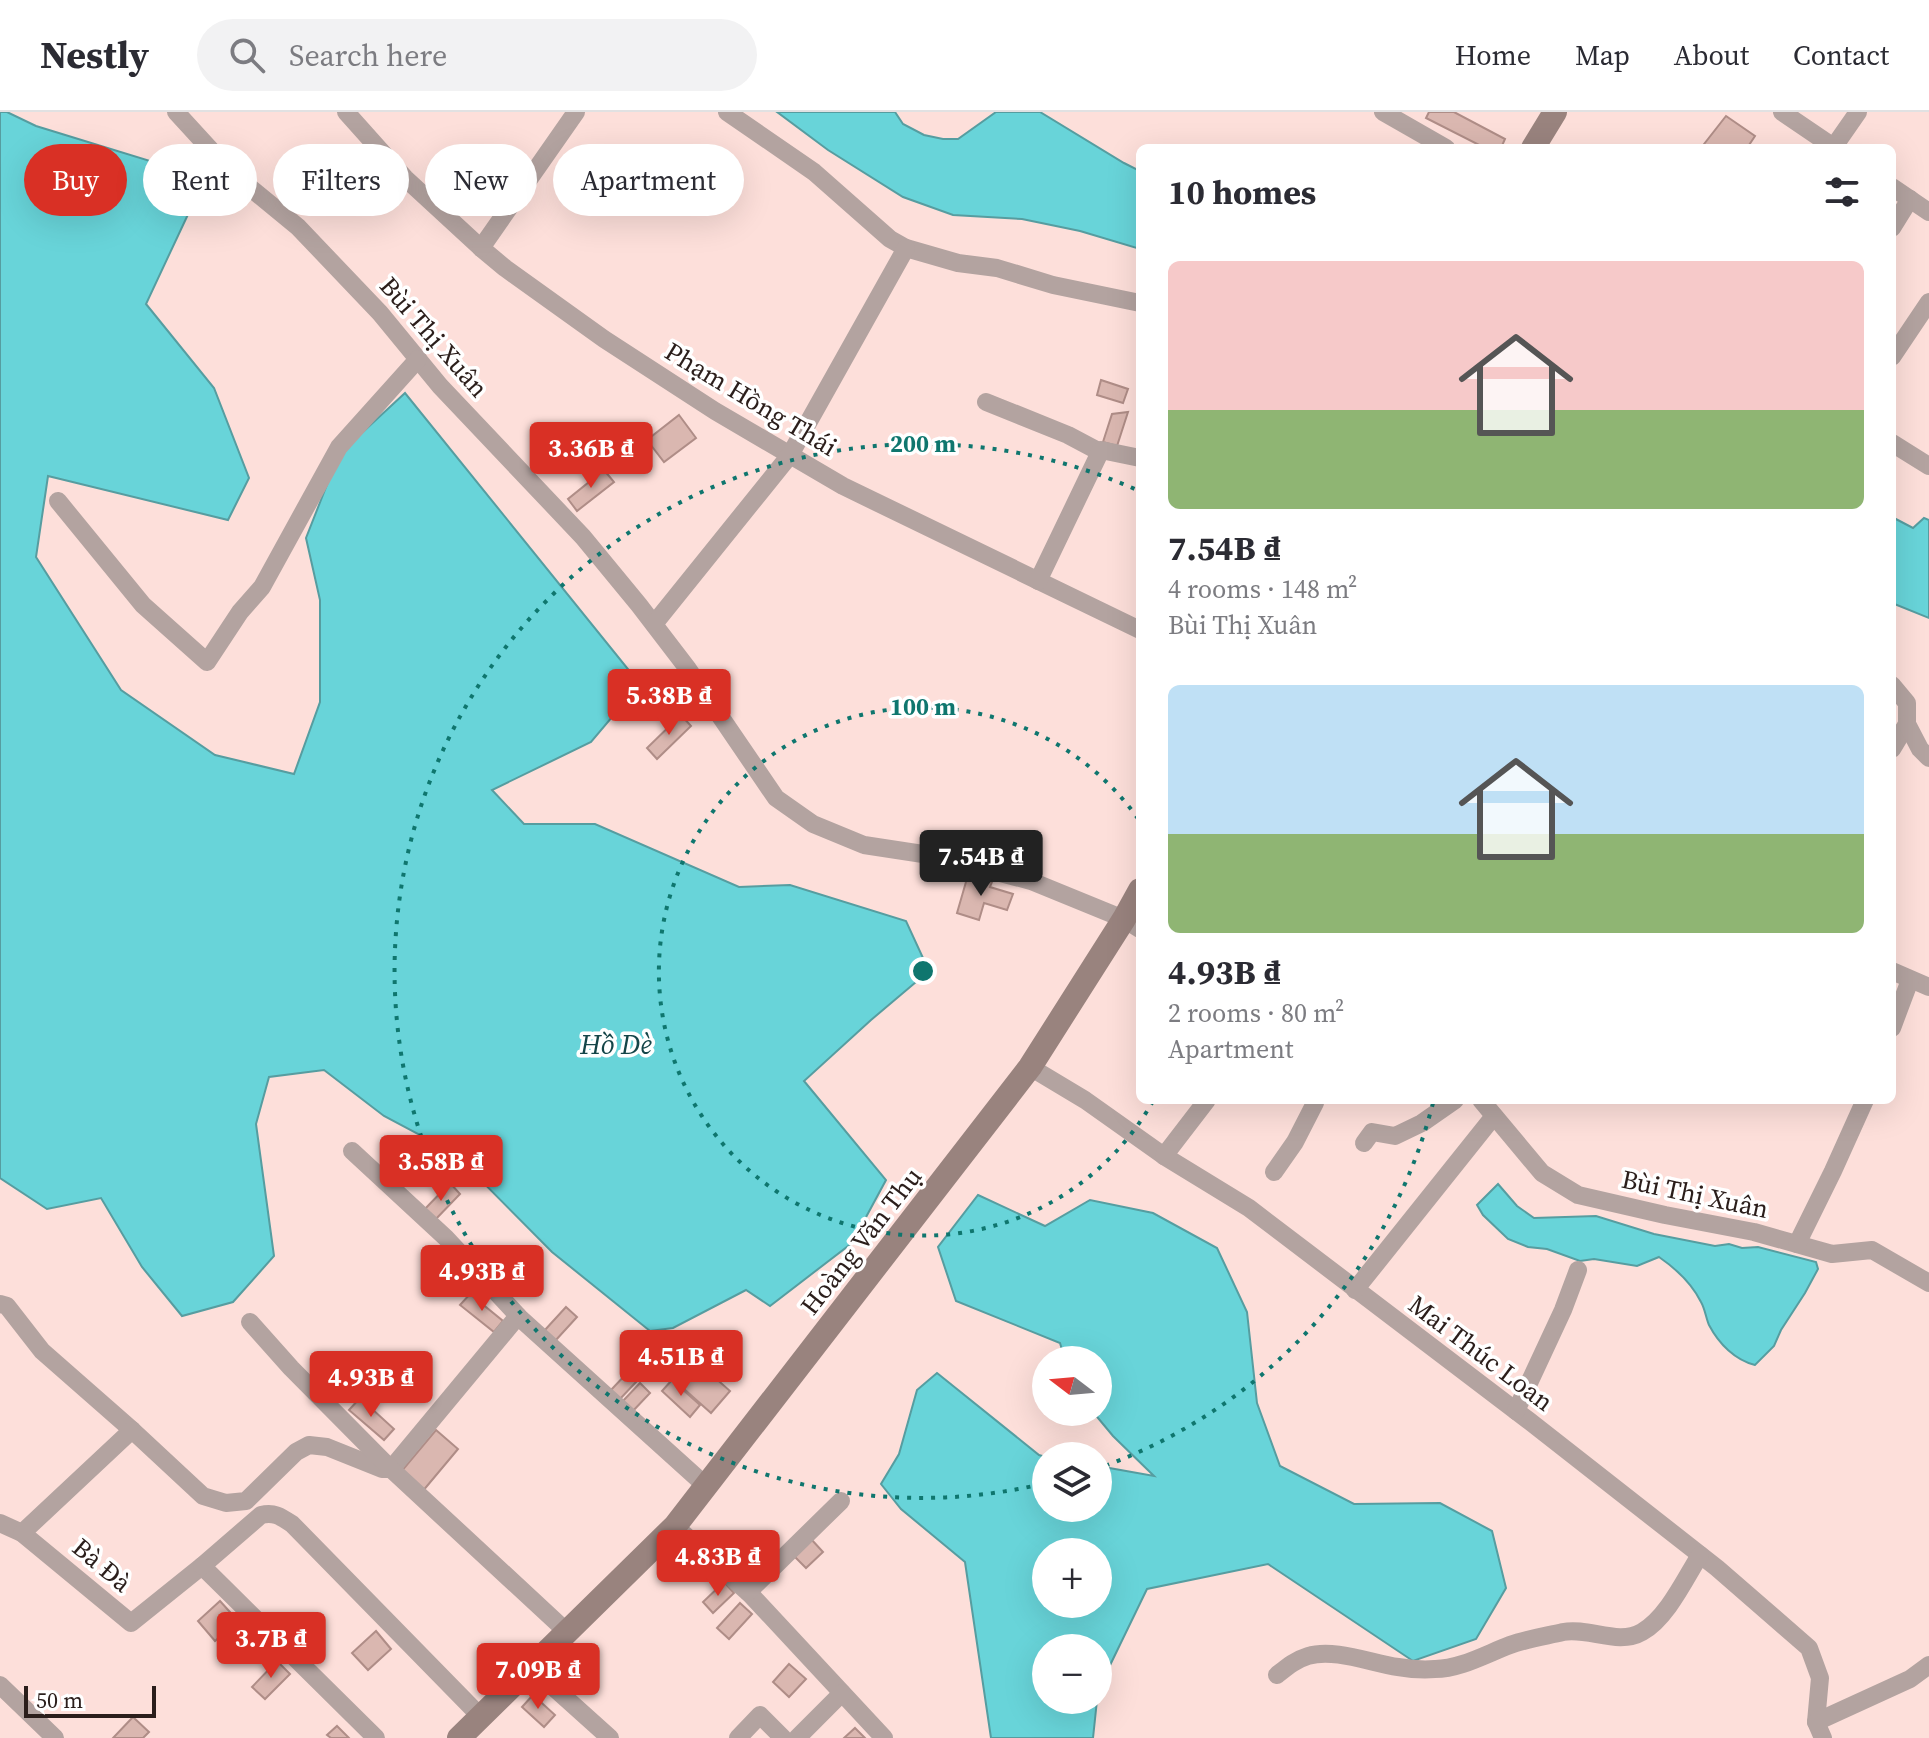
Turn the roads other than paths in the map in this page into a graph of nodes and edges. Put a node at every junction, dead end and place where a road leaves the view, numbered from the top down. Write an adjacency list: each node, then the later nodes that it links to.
1 (176, 112): 24 (street, Bùi Thị Xuân)
2 (346, 112): 18 (street, Phạm Hồng Thái)
3 (576, 112): 18 (street)
4 (727, 112): 19 (street)
5 (1383, 112): 9 (street)
6 (1555, 112): 11 (main road)
7 (1782, 112): 12 (street)
8 (1858, 112): 13 (street)
9 (1408, 118): 10 (street)
10 (1441, 144)
11 (1535, 144)
12 (1828, 144)
13 (1837, 144)
14 (1896, 190): 15 (street)
15 (1910, 199): 16 (street); 17 (street)
16 (1929, 212)
17 (1896, 222)
18 (481, 248): 28 (street, Phạm Hồng Thái)
19 (906, 248): 20 (street); 28 (street)
20 (1136, 302)
21 (1929, 302): 22 (street)
22 (1923, 324): 23 (street)
23 (1896, 353)
24 (418, 359): 31 (street); 33 (street, Bùi Thị Xuân)
25 (986, 402): 27 (street)
26 (1896, 445): 30 (street)
27 (1100, 452): 29 (street); 32 (street)
28 (790, 455): 32 (street, Phạm Hồng Thái); 33 (street)
29 (1136, 457)
30 (1929, 466)
31 (58, 501)
32 (1038, 581): 34 (street, Phạm Hồng Thái)
33 (654, 624): 39 (street, Bùi Thị Xuân)
34 (1136, 628)
35 (1896, 690): 36 (street)
36 (1907, 724): 37 (street); 38 (street)
37 (1896, 742)
38 (1929, 758)
39 (1132, 924): 44 (main road, Hoàng Văn Thụ)
40 (1896, 973): 41 (street)
41 (1910, 980): 42 (street); 43 (street)
42 (1929, 987)
43 (1896, 1017)
44 (1030, 1067): 53 (street, Mai Thúc Loan); 65 (main road, Hoàng Văn Thụ)
45 (1204, 1104): 53 (street)
46 (1311, 1104): 54 (street)
47 (1449, 1104): 51 (street)
48 (1484, 1104): 50 (street, Bùi Thị Xuân)
49 (1863, 1104): 55 (street)
50 (1494, 1116): 55 (street, Bùi Thị Xuân); 58 (street)
51 (1364, 1143)
52 (352, 1151): 60 (street)
53 (1164, 1156): 58 (street, Mai Thúc Loan)
54 (1274, 1172)
55 (1797, 1244): 57 (street, Bùi Thị Xuân)
56 (1578, 1270): 62 (street)
57 (1929, 1283)
58 (1355, 1290): 62 (street, Mai Thúc Loan)
59 (0, 1304): 63 (street)
60 (518, 1316): 64 (street); 65 (street)
61 (250, 1322): 64 (street)
62 (1516, 1411): 72 (street, Mai Thúc Loan)
63 (132, 1430): 66 (street); 71 (street)
64 (391, 1469): 66 (street); 75 (street)
65 (706, 1486): 70 (main road, Hoàng Văn Thụ)
66 (246, 1501): 68 (street)
67 (841, 1501): 74 (street)
68 (254, 1520): 73 (street); 81 (street)
69 (0, 1523): 71 (street, Bà Đà)
70 (675, 1526): 74 (street); 75 (main road, Hoàng Văn Thụ)
71 (22, 1533): 73 (street, Bà Đà)
72 (1700, 1555): 78 (street); 82 (street, Mai Thúc Loan)
73 (202, 1566): 84 (street)
74 (748, 1592): 80 (street)
75 (567, 1632): 77 (main road, Hoàng Văn Thụ)
76 (1929, 1665): 82 (street)
77 (531, 1667): 81 (main road, Hoàng Văn Thụ); 86 (street)
78 (1277, 1675)
79 (0, 1685): 83 (street)
80 (842, 1693): 89 (street); 90 (street)
81 (481, 1717): 85 (main road, Hoàng Văn Thụ)
82 (1819, 1730)
83 (55, 1738)
84 (376, 1738)
85 (459, 1738)
86 (610, 1738)
87 (738, 1738): 88 (street)
88 (783, 1738)
89 (797, 1738)
90 (884, 1738)

